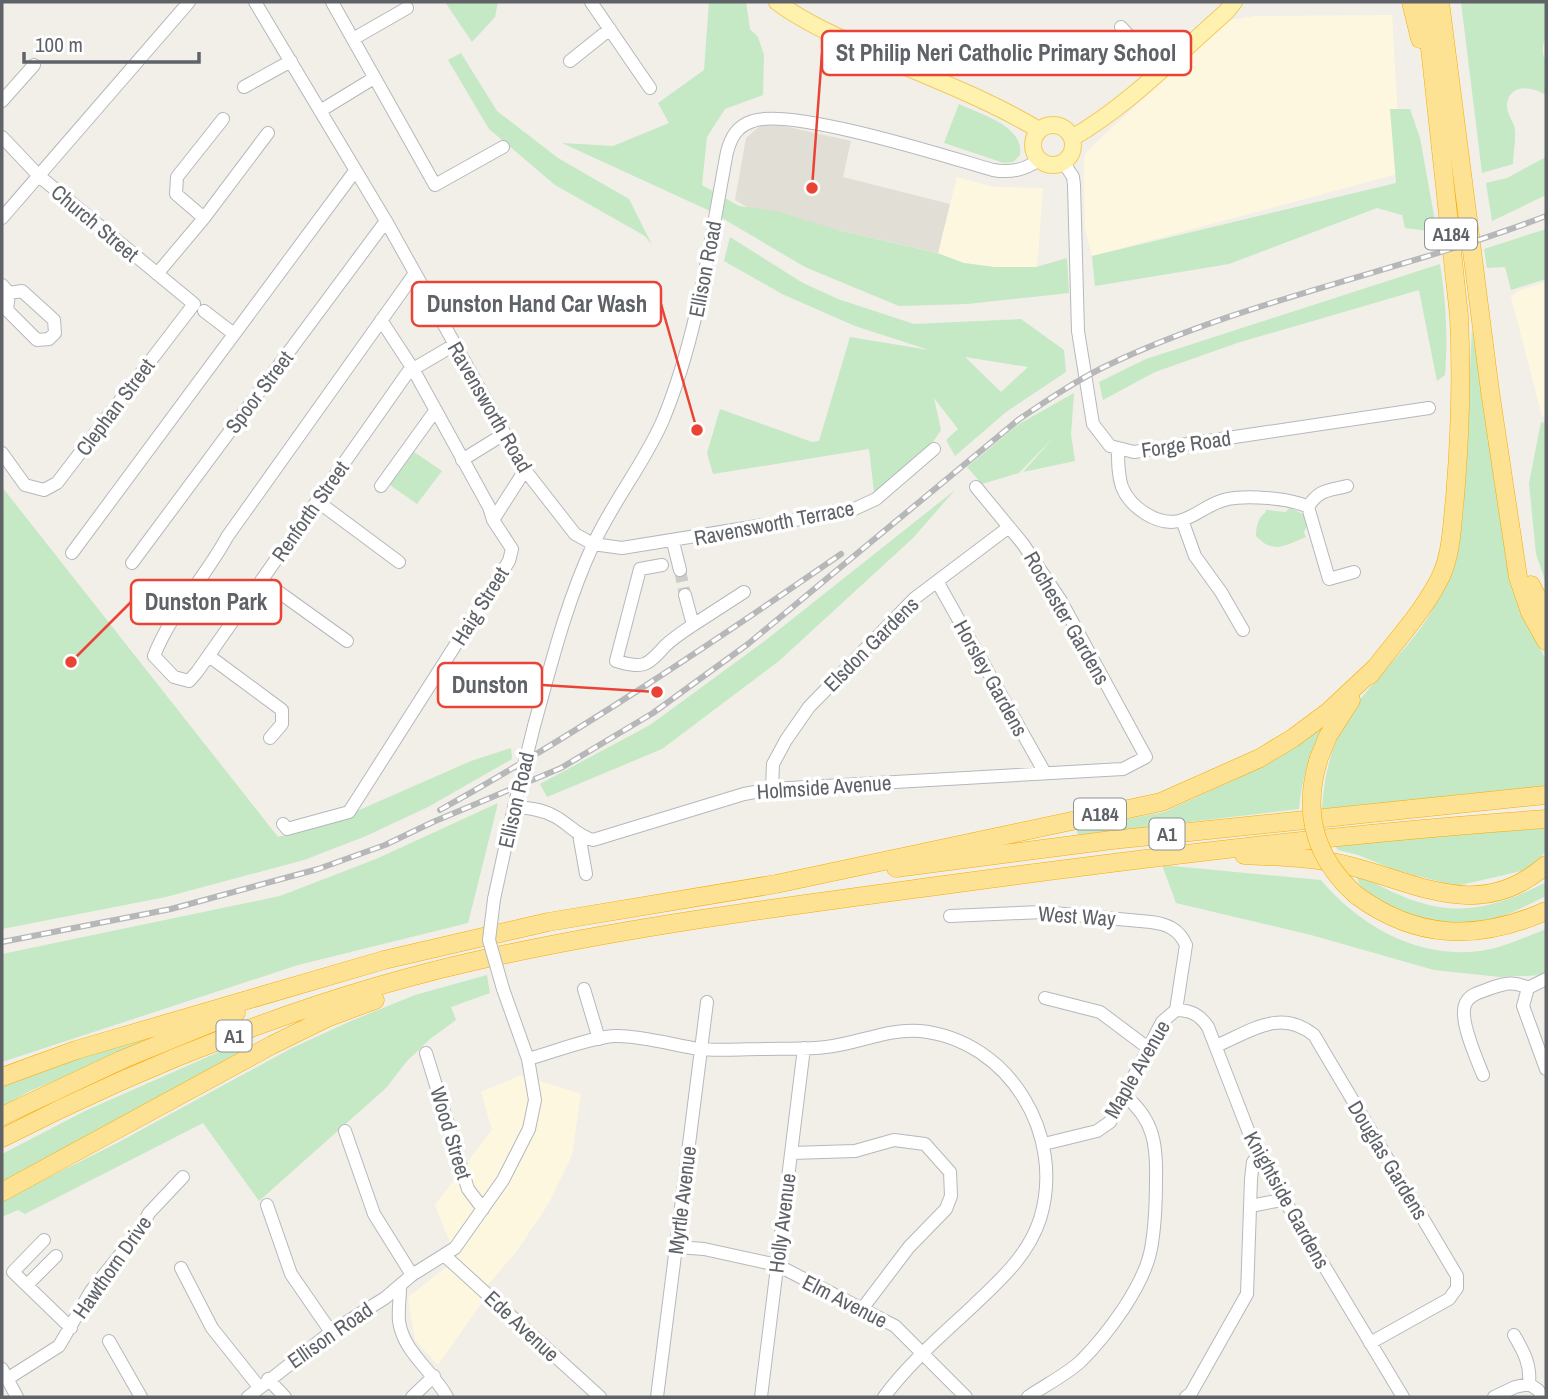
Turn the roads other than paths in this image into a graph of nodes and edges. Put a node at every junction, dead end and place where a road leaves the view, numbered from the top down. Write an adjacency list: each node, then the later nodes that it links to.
1 (189, 2): 33 (street)
2 (255, 2): 14 (street, Ravensworth Road)
3 (332, 2): 13 (street)
4 (591, 2): 12 (street)
5 (777, 2): 25 (main road)
6 (1234, 2): 17 (main road)
7 (1411, 2): 21 (highway)
8 (1425, 2): 21 (highway, A184)
9 (1440, 2): 62 (highway, A184)
10 (407, 8): 13 (street)
11 (1121, 27): 17 (street)
12 (610, 29): 15 (street); 20 (street)
13 (353, 39): 18 (street)
14 (291, 61): 19 (street); 23 (street, Ravensworth Road)
15 (570, 61)
16 (34, 65): 22 (street)
17 (1160, 70): 28 (main road)
18 (373, 78): 23 (street); 29 (street)
19 (244, 87)
20 (650, 88)
21 (1435, 100): 81 (highway, A184)
22 (2, 101)
23 (320, 111): 32 (street, Ravensworth Road)
24 (223, 119): 35 (street)
25 (1040, 130): 28 (main road); 30 (main road)
26 (268, 133): 35 (street)
27 (2, 137): 33 (street, Church Street)
28 (1072, 138): 31 (main road)
29 (503, 147)
30 (1039, 160): 31 (main road); 61 (street, Ellison Road)
31 (1064, 163): 48 (street, Forge Road)
32 (355, 171): 36 (street, Ravensworth Road); 41 (street)
33 (39, 176): 34 (street); 38 (street, Church Street)
34 (2, 218)
35 (204, 218): 38 (street)
36 (386, 221): 37 (street, Ravensworth Road); 65 (street, Spoor Street)
37 (415, 273): 40 (street); 42 (street, Ravensworth Road)
38 (157, 274): 39 (street, Church Street)
39 (199, 307): 41 (street, Church Street); 49 (street, Clephan Street)
40 (381, 320): 43 (street, Haig Street); 80 (street, Renforth Street)
41 (234, 334): 63 (street)
42 (454, 345): 43 (street, Renforth Street); 46 (street, Ravensworth Road)
43 (413, 369): 45 (street, Haig Street); 55 (street, Renforth Street)
44 (1429, 408): 48 (street, Forge Road)
45 (435, 411): 50 (street, Haig Street); 52 (street)
46 (504, 434): 50 (street); 51 (street, Ravensworth Road)
47 (934, 449): 60 (street, Ravensworth Terrace)
48 (1118, 449): 58 (street)
49 (2, 453)
50 (464, 458): 57 (street, Haig Street)
51 (525, 470): 57 (street); 61 (street, Ravensworth Road)
52 (382, 486)
53 (1347, 486): 56 (street)
54 (976, 487): 59 (street, Rochester Gardens)
55 (317, 502): 64 (street); 70 (street, Renforth Street)
56 (1308, 507): 58 (street); 69 (street)
57 (493, 520): 89 (street, Haig Street)
58 (1182, 520): 77 (street)
59 (1009, 527): 71 (street, Elsdon Gardens); 83 (street, Rochester Gardens)
60 (673, 542): 61 (street, Ravensworth Terrace); 67 (street)
61 (593, 544): 87 (street, Ellison Road, bridge)
62 (1516, 550): 75 (highway); 79 (highway)
63 (72, 553)
64 (399, 562)
65 (131, 563)
66 (662, 565): 76 (street)
67 (680, 570)
68 (1354, 572): 69 (street)
69 (1329, 579): 73 (street)
70 (262, 580): 78 (street); 80 (street, Renforth Street)
71 (938, 583): 84 (street, Horsley Gardens); 85 (street, Elsdon Gardens)
72 (744, 592): 76 (street)
73 (1333, 593)
74 (685, 596): 76 (street)
75 (1546, 615)
76 (693, 625)
77 (1243, 630)
78 (347, 641)
79 (1546, 641)
80 (209, 656): 82 (street)
81 (1376, 667): 94 (highway, A184); 95 (highway, A184, bridge)
82 (270, 738)
83 (1146, 757): 84 (street, Holmside Avenue)
84 (1045, 773): 85 (street, Holmside Avenue)
85 (772, 789): 90 (street, Holmside Avenue)
86 (1546, 795): 94 (highway, A1)
87 (514, 807): 90 (street); 112 (street, Ellison Road, bridge)
88 (1546, 819): 91 (highway, A1)
89 (283, 824)
90 (579, 834): 93 (street)
91 (1199, 851): 92 (highway, A1); 99 (highway, A1)
92 (1546, 865)
93 (586, 874)
94 (789, 882): 98 (highway, A1)
95 (1546, 911)
96 (950, 916): 97 (street, West Way)
97 (1186, 954): 105 (street, Maple Avenue)
98 (384, 960): 115 (highway); 117 (highway, A1)
99 (476, 961): 119 (highway, A1); 124 (highway)
100 (1546, 979): 101 (street)
101 (1528, 988): 113 (street); 114 (street)
102 (584, 989): 106 (street)
103 (1045, 998): 109 (street)
104 (707, 1002): 110 (street, Myrtle Avenue)
105 (1175, 1010): 107 (street, Knightside Gardens); 109 (street, Maple Avenue)
106 (599, 1039): 110 (street); 112 (street)
107 (1216, 1046): 122 (street, Knightside Gardens); 143 (street, Douglas Gardens)
108 (804, 1048): 110 (street); 120 (street); 121 (street, Holly Avenue)
109 (1148, 1048): 116 (street, Maple Avenue)
110 (702, 1049): 130 (street, Myrtle Avenue)
111 (426, 1053): 128 (street, Wood Street)
112 (527, 1059): 128 (street, Ellison Road)
113 (1546, 1069)
114 (1483, 1075)
115 (2, 1077)
116 (1124, 1095): 120 (street, Maple Avenue); 160 (street)
117 (2, 1116)
118 (345, 1131): 135 (street)
119 (2, 1138)
120 (1044, 1144): 144 (street)
121 (791, 1153): 133 (street, Holly Avenue); 138 (street)
122 (1258, 1156): 125 (street, Knightside Gardens); 127 (street)
123 (183, 1177): 139 (street, Hawthorn Drive)
124 (2, 1192)
125 (1282, 1199): 127 (street); 143 (street, Knightside Gardens)
126 (267, 1205): 140 (street)
127 (1250, 1206): 161 (street)
128 (483, 1209): 131 (street, Ellison Road)
129 (44, 1240): 136 (street)
130 (677, 1247): 133 (street, Elm Avenue); 156 (street, Myrtle Avenue)
131 (444, 1255): 135 (street, Ellison Road); 149 (street, Ede Avenue)
132 (55, 1256): 136 (street)
133 (777, 1265): 138 (street, Elm Avenue); 157 (street, Holly Avenue)
134 (181, 1268): 147 (street)
135 (412, 1275): 137 (street, Ellison Road)
136 (27, 1285): 139 (street)
137 (400, 1287): 140 (street, Ellison Road); 146 (street)
138 (862, 1309): 144 (street, Elm Avenue)
139 (71, 1328): 145 (street, Hawthorn Drive)
140 (331, 1332): 147 (street, Ellison Road)
141 (1514, 1335): 148 (street)
142 (109, 1340): 151 (street)
143 (1370, 1343): 162 (street, Knightside Gardens)
144 (923, 1353): 158 (street); 159 (street, Elm Avenue)
145 (5, 1374): 150 (street)
146 (434, 1376): 154 (street); 155 (street)
147 (264, 1383): 152 (street, Ellison Road); 153 (street)
148 (1529, 1384): 163 (street); 164 (street)
149 (591, 1394)
150 (18, 1397)
151 (141, 1397)
152 (248, 1397)
153 (285, 1397)
154 (412, 1397)
155 (446, 1397)
156 (657, 1397)
157 (761, 1397)
158 (884, 1397)
159 (966, 1397)
160 (1028, 1397)
161 (1186, 1397)
162 (1403, 1397)
163 (1494, 1397)
164 (1542, 1397)

